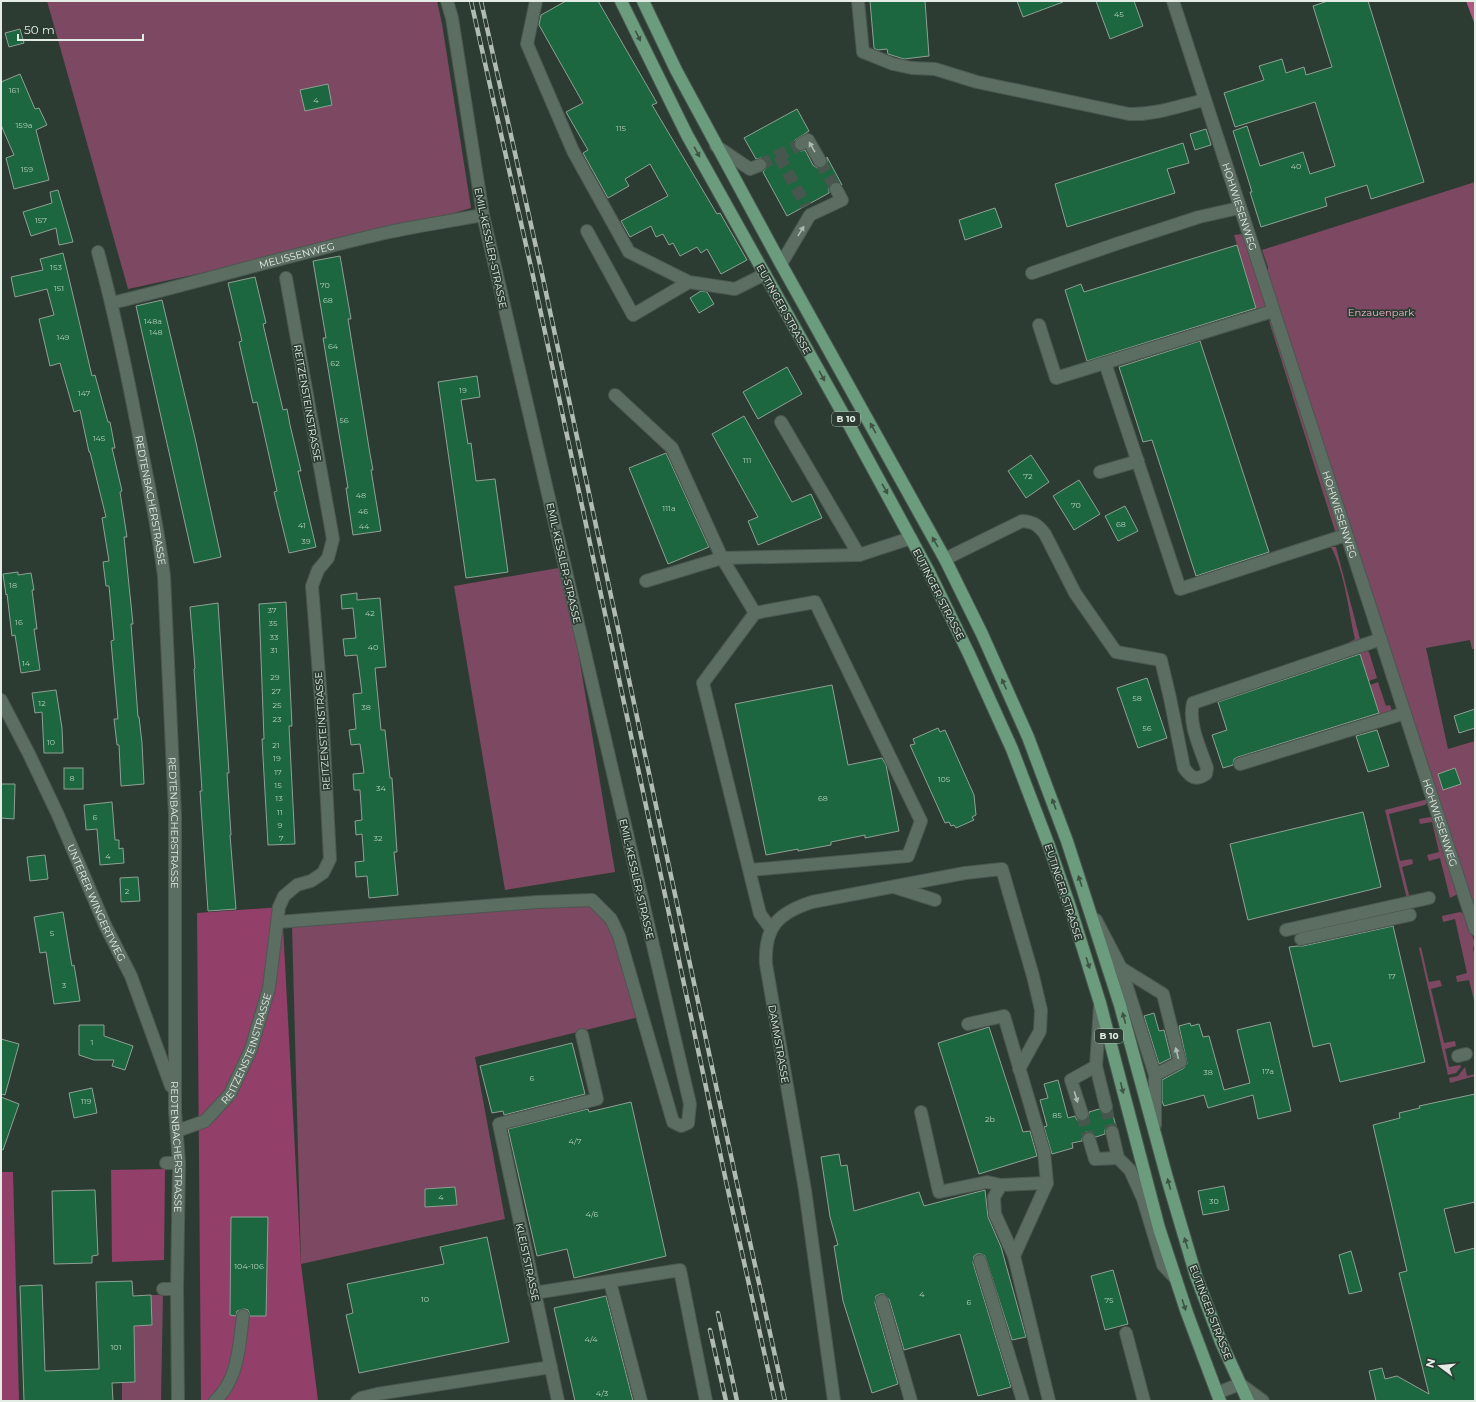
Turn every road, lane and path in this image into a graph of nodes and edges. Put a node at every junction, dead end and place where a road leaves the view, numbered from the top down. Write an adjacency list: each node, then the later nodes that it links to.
1 (448, 1): 14 (street, EMIL-KESSLER-STRASSE)
2 (536, 1): 21 (street)
3 (621, 1): 19 (main road, EUTINGER STRASSE / B 10, one-way to 19)
4 (643, 1): 9 (main road, EUTINGER STRASSE / B 10)
5 (858, 1): 7 (street)
6 (1173, 1): 7 (street, HOHWIESENWEG)
7 (1204, 100): 13 (street, HOHWIESENWEG)
8 (801, 144): 10 (street, one-way to 8)
9 (716, 146): 11 (street); 17 (main road, EUTINGER STRASSE / B 10)
10 (820, 161)
11 (760, 165)
12 (836, 189): 17 (street, one-way to 12)
13 (1239, 208): 18 (street); 23 (street, HOHWIESENWEG)
14 (483, 216): 22 (street, MELISSENWEG); 47 (street, EMIL-KESSLER-STRASSE)
15 (587, 231): 21 (street)
16 (98, 252): 22 (street, REDTENBACHERSTRASSE)
17 (781, 264): 34 (main road, EUTINGER STRASSE / B 10, one-way to 17)
18 (1032, 273)
19 (765, 274): 21 (street); 31 (main road, EUTINGER STRASSE / B 10, one-way to 31)
20 (286, 278): 47 (street, REITZENSTEINSTRASSE)
21 (689, 282)
22 (112, 303): 60 (street, REDTENBACHERSTRASSE)
23 (1273, 311): 25 (street); 30 (street, HOHWIESENWEG)
24 (1038, 325): 25 (street)
25 (1105, 363): 28 (street)
26 (615, 395): 33 (street)
27 (781, 422): 32 (street)
28 (1138, 461): 29 (street); 30 (street)
29 (1100, 472)
30 (1346, 535): 37 (street, HOHWIESENWEG)
31 (911, 538): 32 (street); 53 (main road, EUTINGER STRASSE / B 10, one-way to 53)
32 (859, 555): 33 (street)
33 (722, 558): 35 (street); 36 (street)
34 (945, 559): 37 (street); 45 (main road, EUTINGER STRASSE / B 10, one-way to 34)
35 (646, 581)
36 (755, 613): 41 (street); 41 (street)
37 (1381, 639): 39 (street, HOHWIESENWEG)
38 (1, 703): 60 (street, UNTERER WINGERTWEG)
39 (1405, 713): 40 (street); 49 (street, HOHWIESENWEG)
40 (1240, 764)
41 (750, 870): 48 (street)
42 (893, 886): 44 (street); 48 (street, DAMMSTRASSE); 57 (street, DAMMSTRASSE)
43 (1429, 898): 50 (street)
44 (935, 900)
45 (1088, 907): 52 (street); 65 (main road, EUTINGER STRASSE / B 10, one-way to 45)
46 (1410, 915): 51 (street)
47 (278, 922): 63 (street, REITZENSTEINSTRASSE)
48 (771, 929): 93 (street, DAMMSTRASSE)
49 (1475, 929)
50 (1286, 930)
51 (1301, 939)
52 (1122, 968): 58 (street); 58 (street, one-way to 52)
53 (1100, 1003): 56 (street); 73 (main road, EUTINGER STRASSE / B 10, one-way to 73)
54 (968, 1024): 57 (street)
55 (582, 1035): 80 (street, KLEISTSTRASSE)
56 (1096, 1066): 59 (street); 62 (street, one-way to 62)
57 (1019, 1070): 70 (street)
58 (1155, 1075): 65 (street)
59 (1106, 1107)
60 (175, 1111): 63 (street, REDTENBACHERSTRASSE)
61 (920, 1112): 71 (street)
62 (1082, 1114)
63 (177, 1131): 69 (street, REDTENBACHERSTRASSE)
64 (1112, 1132): 67 (street)
65 (1154, 1132): 72 (main road, EUTINGER STRASSE / B 10, one-way to 65)
66 (1089, 1138): 67 (street)
67 (1118, 1158): 76 (street)
68 (166, 1163): 69 (street)
69 (178, 1163): 79 (street, REDTENBACHERSTRASSE)
70 (1047, 1183): 71 (street); 74 (street)
71 (1001, 1185): 74 (street)
72 (1180, 1221): 73 (main road); 85 (main road, EUTINGER STRASSE / B 10, one-way to 72)
73 (1159, 1228): 76 (main road, EUTINGER STRASSE / B 10)
74 (1014, 1256): 96 (street)
75 (980, 1261): 95 (street)
76 (1176, 1280): 86 (main road, EUTINGER STRASSE / B 10, one-way to 86)
77 (610, 1282): 80 (street); 91 (street); 92 (street)
78 (163, 1289): 79 (street)
79 (177, 1289): 87 (street, REDTENBACHERSTRASSE)
80 (534, 1293): 84 (street, KLEISTSTRASSE)
81 (882, 1301): 94 (street)
82 (243, 1316): 88 (street)
83 (1126, 1333): 97 (street)
84 (551, 1367): 89 (street); 90 (street, KLEISTSTRASSE)
85 (1240, 1384): 86 (street); 98 (main road, EUTINGER STRASSE / B 10); 99 (street)
86 (1218, 1397)
87 (178, 1401)
88 (215, 1401)
89 (357, 1401)
90 (558, 1401)
91 (641, 1401)
92 (706, 1401)
93 (834, 1401)
94 (911, 1401)
95 (1023, 1401)
96 (1049, 1401)
97 (1144, 1401)
98 (1248, 1401)
99 (1263, 1401)

